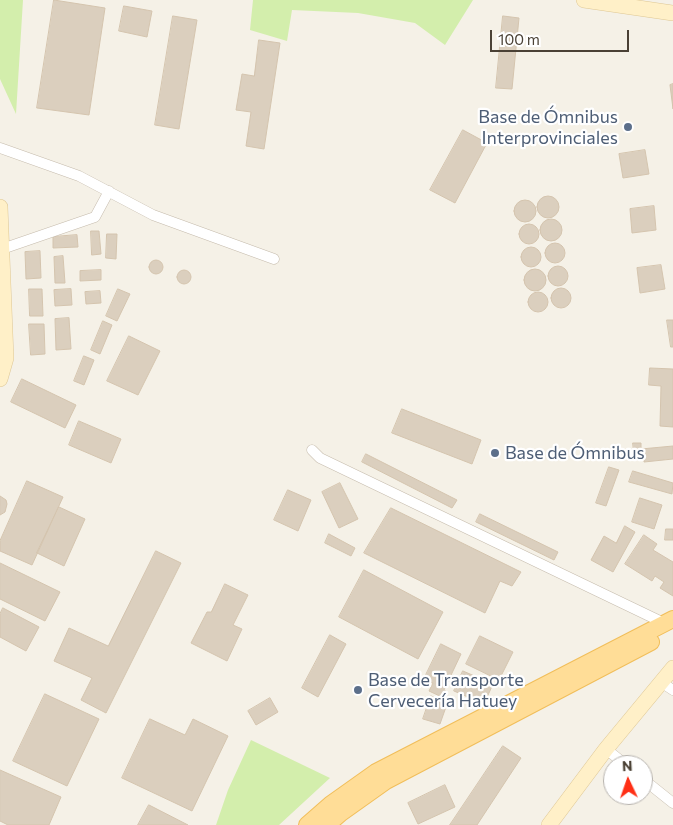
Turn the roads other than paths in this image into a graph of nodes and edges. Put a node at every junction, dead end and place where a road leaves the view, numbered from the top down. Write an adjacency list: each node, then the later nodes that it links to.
1 (584, 0): 2 (street)
2 (663, 8)
3 (0, 148): 4 (street)
4 (109, 191): 6 (street); 7 (street)
5 (0, 207): 6 (street)
6 (2, 250): 8 (street)
7 (274, 259)
8 (2, 286): 9 (street)
9 (0, 379)
10 (312, 450): 11 (street)
11 (670, 624): 18 (main road); 19 (main road)
12 (673, 668): 13 (street)
13 (667, 686): 14 (street)
14 (606, 749): 15 (street); 20 (street)
15 (614, 755)
16 (653, 787): 17 (street)
17 (673, 803)
18 (307, 825)
19 (327, 825)
20 (549, 825)

